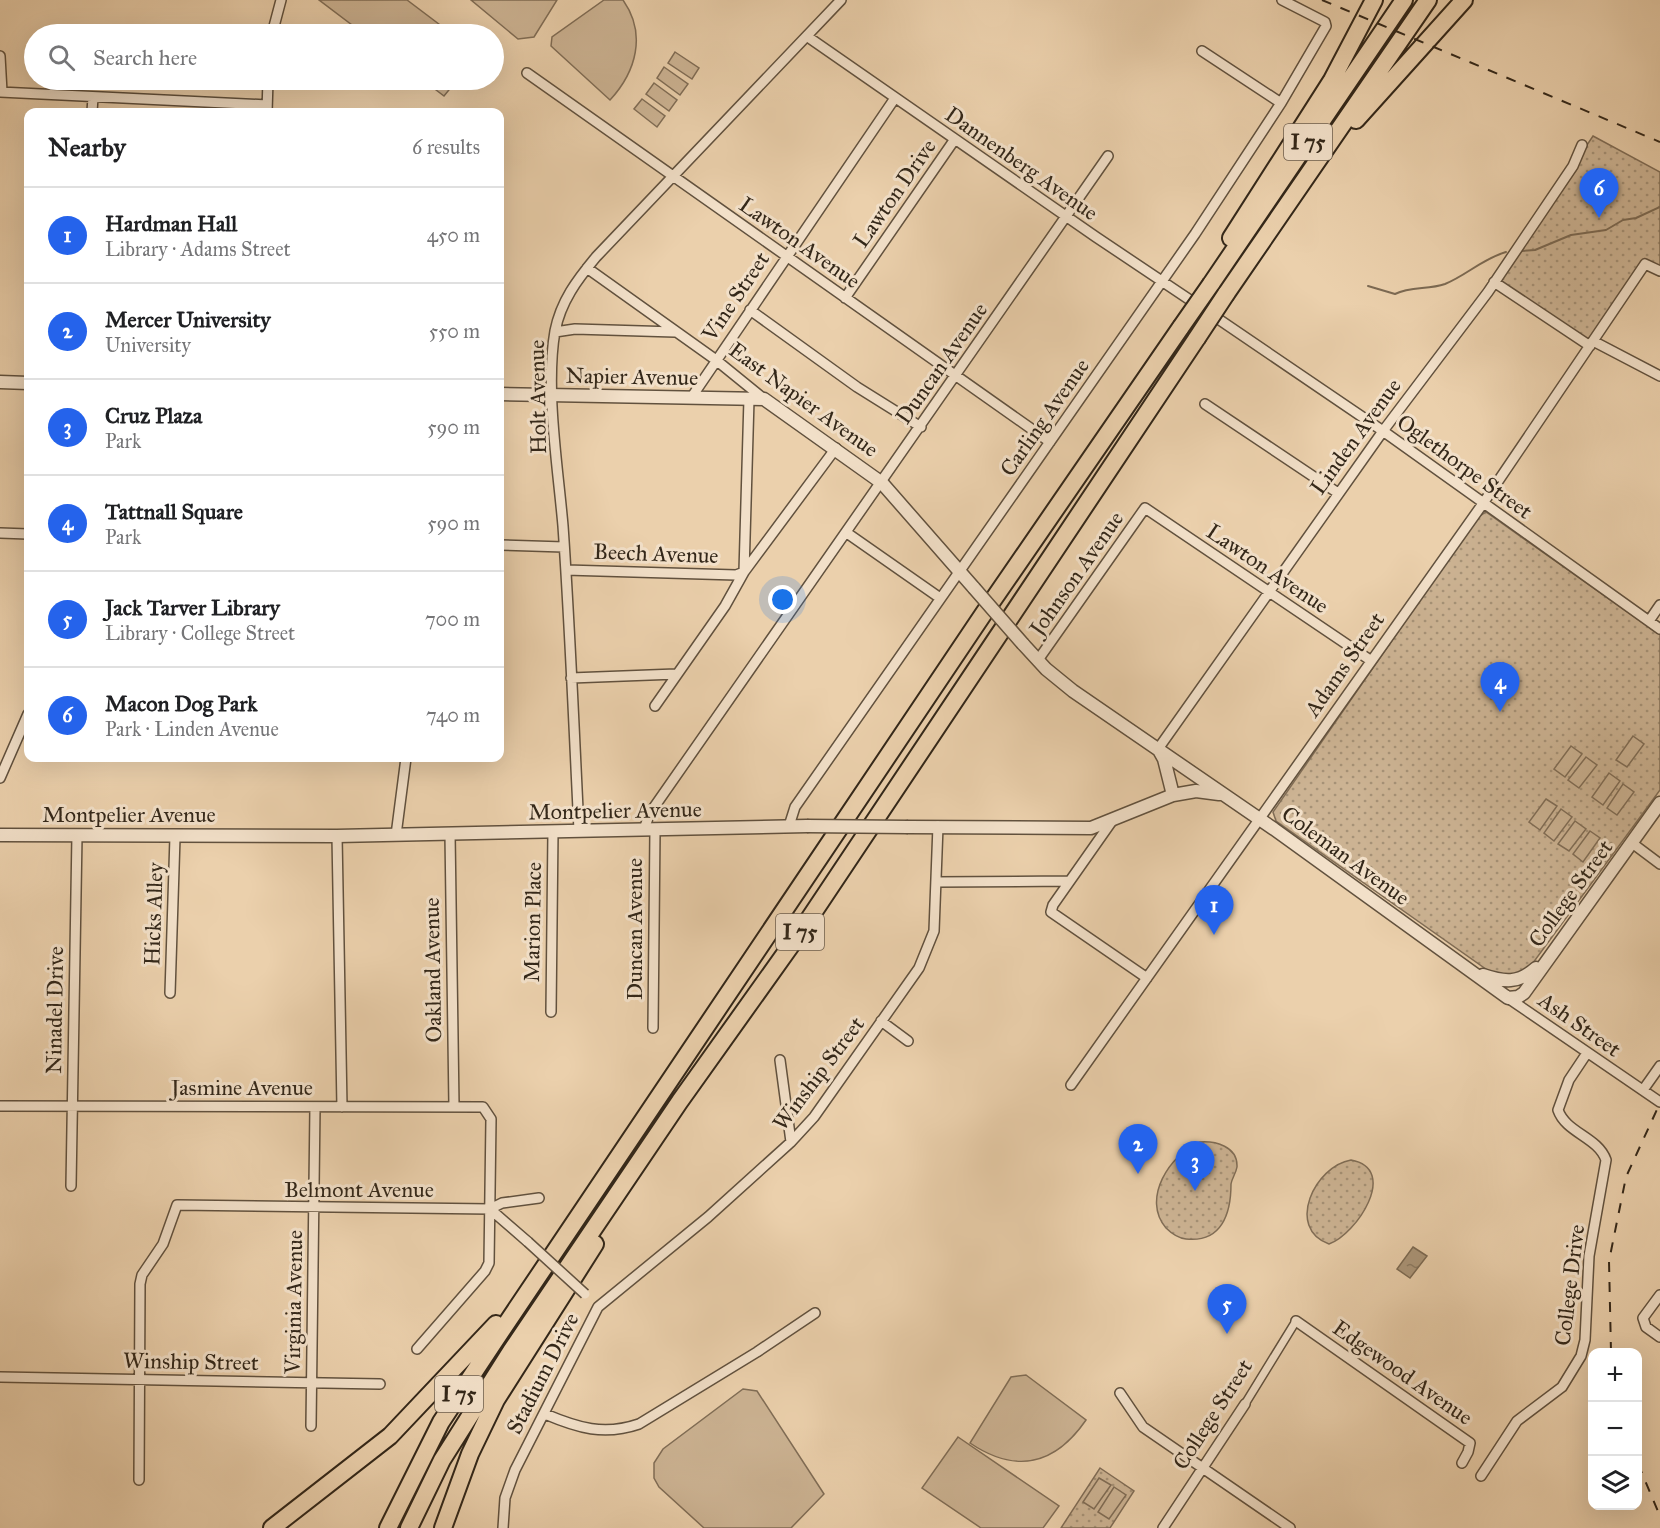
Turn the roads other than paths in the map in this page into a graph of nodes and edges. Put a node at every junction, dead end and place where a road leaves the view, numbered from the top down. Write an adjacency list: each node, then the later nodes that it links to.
1 (281, 0): 8 (street)
2 (841, 0): 9 (street, Holt Avenue)
3 (1282, 0): 17 (street, Carling Avenue)
4 (1374, 0): 28 (highway)
5 (1404, 0): 28 (highway, I 75)
6 (1428, 0): 23 (highway, I 75)
7 (1464, 0): 23 (highway)
8 (275, 24)
9 (808, 36): 16 (street, Dannenberg Avenue); 25 (street, Holt Avenue)
10 (1202, 51): 17 (street)
11 (0, 56): 14 (street)
12 (527, 73): 25 (street, Lawton Avenue)
13 (268, 90): 20 (street)
14 (1, 92): 15 (street)
15 (93, 97): 18 (street); 19 (street)
16 (895, 98): 21 (street, Dannenberg Avenue); 27 (street, Vine Street)
17 (1281, 103): 31 (street, Carling Avenue)
18 (92, 108)
19 (252, 108)
20 (267, 108)
21 (955, 139): 26 (street, Dannenberg Avenue); 33 (street, Lawton Drive)
22 (1582, 145): 32 (street, Linden Avenue)
23 (1322, 155): 124 (highway, I 75, bridge)
24 (1108, 156): 26 (street, Duncan Avenue)
25 (674, 177): 27 (street, Lawton Avenue); 29 (street, Holt Avenue)
26 (1067, 216): 31 (street, Dannenberg Avenue); 40 (street, Duncan Avenue)
27 (786, 256): 33 (street, Lawton Avenue); 34 (street, Vine Street)
28 (1224, 266): 128 (highway, I 75, bridge)
29 (586, 268): 36 (street, Holt Avenue); 37 (street, East Napier Avenue)
30 (1660, 271): 38 (street, Adams Street)
31 (1162, 282): 35 (street, Dannenberg Avenue); 52 (street, Carling Avenue)
32 (1494, 282): 38 (street); 51 (street, Linden Avenue)
33 (845, 298): 40 (street, Lawton Avenue)
34 (750, 310): 39 (street, Vine Street); 50 (street)
35 (1216, 317): 51 (street, Oglethorpe Street)
36 (555, 332): 37 (street); 45 (street, Holt Avenue)
37 (675, 332): 39 (street, East Napier Avenue)
38 (1591, 343): 41 (street); 56 (street, Adams Street)
39 (716, 360): 46 (street, Vine Street); 48 (street, East Napier Avenue)
40 (957, 375): 50 (street, Duncan Avenue); 52 (street, Lawton Avenue)
41 (1660, 376)
42 (0, 382): 43 (street)
43 (24, 382)
44 (504, 394): 45 (street, Napier Avenue)
45 (553, 395): 46 (street, Napier Avenue); 62 (street, Holt Avenue)
46 (691, 398): 47 (street, Napier Avenue)
47 (749, 399): 48 (street, Napier Avenue); 65 (street)
48 (764, 399): 53 (street, East Napier Avenue)
49 (1205, 404): 55 (street)
50 (921, 427): 54 (street, Duncan Avenue)
51 (1383, 431): 55 (street, Linden Avenue); 56 (street, Oglethorpe Street)
52 (1050, 442): 64 (street, Carling Avenue)
53 (836, 448): 54 (street, East Napier Avenue); 65 (street)
54 (882, 483): 59 (street, Duncan Avenue); 64 (street, East Napier Avenue)
55 (1338, 494): 67 (street, Linden Avenue)
56 (1484, 502): 70 (street, Oglethorpe Street); 73 (street, Adams Street)
57 (1145, 508): 67 (street, Lawton Avenue); 72 (street, Johnson Avenue)
58 (0, 533): 60 (street)
59 (847, 533): 68 (street); 90 (street, Duncan Avenue)
60 (24, 534)
61 (504, 545): 62 (street, Beech Avenue)
62 (564, 547): 63 (street, Holt Avenue)
63 (566, 570): 65 (street, Beech Avenue); 75 (street, Holt Avenue)
64 (961, 570): 66 (street, East Napier Avenue); 68 (street, Carling Avenue)
65 (744, 572): 74 (street)
66 (974, 588): 72 (street, Coleman Avenue, bridge)
67 (1268, 592): 73 (street, Lawton Avenue); 78 (street, Linden Avenue)
68 (940, 598): 87 (street, Carling Avenue)
69 (1660, 605): 70 (street)
70 (1649, 621): 71 (street, Oglethorpe Street)
71 (1660, 629)
72 (1038, 660): 78 (street, Coleman Avenue)
73 (1370, 660): 85 (street, Adams Street)
74 (676, 674): 75 (street); 76 (street)
75 (571, 678): 89 (street, Holt Avenue)
76 (655, 706)
77 (24, 722): 80 (street)
78 (1158, 749): 82 (street, Coleman Avenue); 83 (street)
79 (405, 762): 93 (street)
80 (4, 763): 81 (street)
81 (0, 778)
82 (1223, 794): 83 (street, Montpelier Avenue); 85 (street, Coleman Avenue)
83 (1173, 795): 86 (street, Montpelier Avenue)
84 (1660, 803): 98 (street, College Street)
85 (1260, 818): 103 (street, Coleman Avenue); 104 (street, Adams Street)
86 (1112, 820): 88 (street, Montpelier Avenue); 100 (street)
87 (789, 826): 88 (street, Montpelier Avenue, bridge); 90 (street, Montpelier Avenue)
88 (938, 826): 101 (street, Winship Street)
89 (579, 830): 90 (street, Montpelier Avenue); 91 (street, Montpelier Avenue)
90 (649, 830): 109 (street, Duncan Avenue)
91 (553, 831): 92 (street, Montpelier Avenue); 107 (street, Marion Place)
92 (450, 834): 93 (street, Montpelier Avenue); 118 (street, Oakland Avenue)
93 (396, 835): 96 (street, Montpelier Avenue)
94 (0, 836): 95 (street, Montpelier Avenue)
95 (77, 836): 97 (street, Montpelier Avenue); 119 (street, Ninadel Drive)
96 (337, 836): 97 (street, Montpelier Avenue); 121 (street)
97 (175, 837): 105 (street, Hicks Alley)
98 (1632, 843): 99 (street); 102 (street, College Street)
99 (1660, 864)
100 (1069, 881): 101 (street); 104 (street)
101 (936, 882): 108 (street, Winship Street)
102 (1552, 953): 103 (street); 106 (street, College Street)
103 (1473, 972): 106 (street, Coleman Avenue)
104 (1147, 978): 114 (street, Adams Street)
105 (170, 993)
106 (1509, 998): 111 (street, Ash Street)
107 (551, 1012)
108 (881, 1021): 110 (street); 122 (street, Winship Street)
109 (653, 1028)
110 (908, 1041)
111 (1587, 1053): 115 (street, Ash Street); 145 (street, College Drive)
112 (780, 1060): 122 (street)
113 (1660, 1066): 115 (street)
114 (1071, 1085)
115 (1643, 1090): 116 (street, Ash Street)
116 (1660, 1102)
117 (0, 1106): 119 (street, Jasmine Avenue)
118 (454, 1106): 121 (street, Jasmine Avenue); 127 (street, Jasmine Avenue)
119 (72, 1107): 120 (street, Jasmine Avenue); 123 (street, Ninadel Drive)
120 (315, 1107): 121 (street, Jasmine Avenue); 126 (street, Virginia Avenue)
121 (342, 1107)
122 (791, 1142): 130 (street, Winship Street)
123 (71, 1186)
124 (619, 1192): 149 (highway, I 75); 150 (highway)
125 (539, 1198): 127 (street, Belmont Avenue)
126 (314, 1208): 127 (street, Belmont Avenue); 136 (street, Belmont Avenue); 137 (street, Virginia Avenue)
127 (490, 1209): 130 (street, Stadium Drive, bridge); 134 (street)
128 (543, 1269): 147 (highway); 148 (highway, I 75)
129 (1660, 1295): 133 (street)
130 (598, 1307): 141 (street, Stadium Drive)
131 (815, 1313): 141 (street)
132 (1296, 1321): 140 (street, College Street); 143 (street, Edgewood Avenue)
133 (1660, 1337)
134 (417, 1349)
135 (0, 1377): 136 (street, Winship Street)
136 (139, 1379): 137 (street, Winship Street); 146 (street)
137 (312, 1383): 138 (street, Winship Street); 142 (street, Virginia Avenue)
138 (380, 1384)
139 (1120, 1393): 144 (street)
140 (1245, 1404): 144 (street, College Street)
141 (545, 1414): 151 (street, Stadium Drive)
142 (311, 1426)
143 (1462, 1463)
144 (1203, 1468): 152 (street, College Street); 153 (street)
145 (1481, 1476)
146 (139, 1480)
147 (272, 1528)
148 (388, 1528)
149 (409, 1528)
150 (443, 1528)
151 (503, 1528)
152 (1163, 1528)
153 (1290, 1528)

